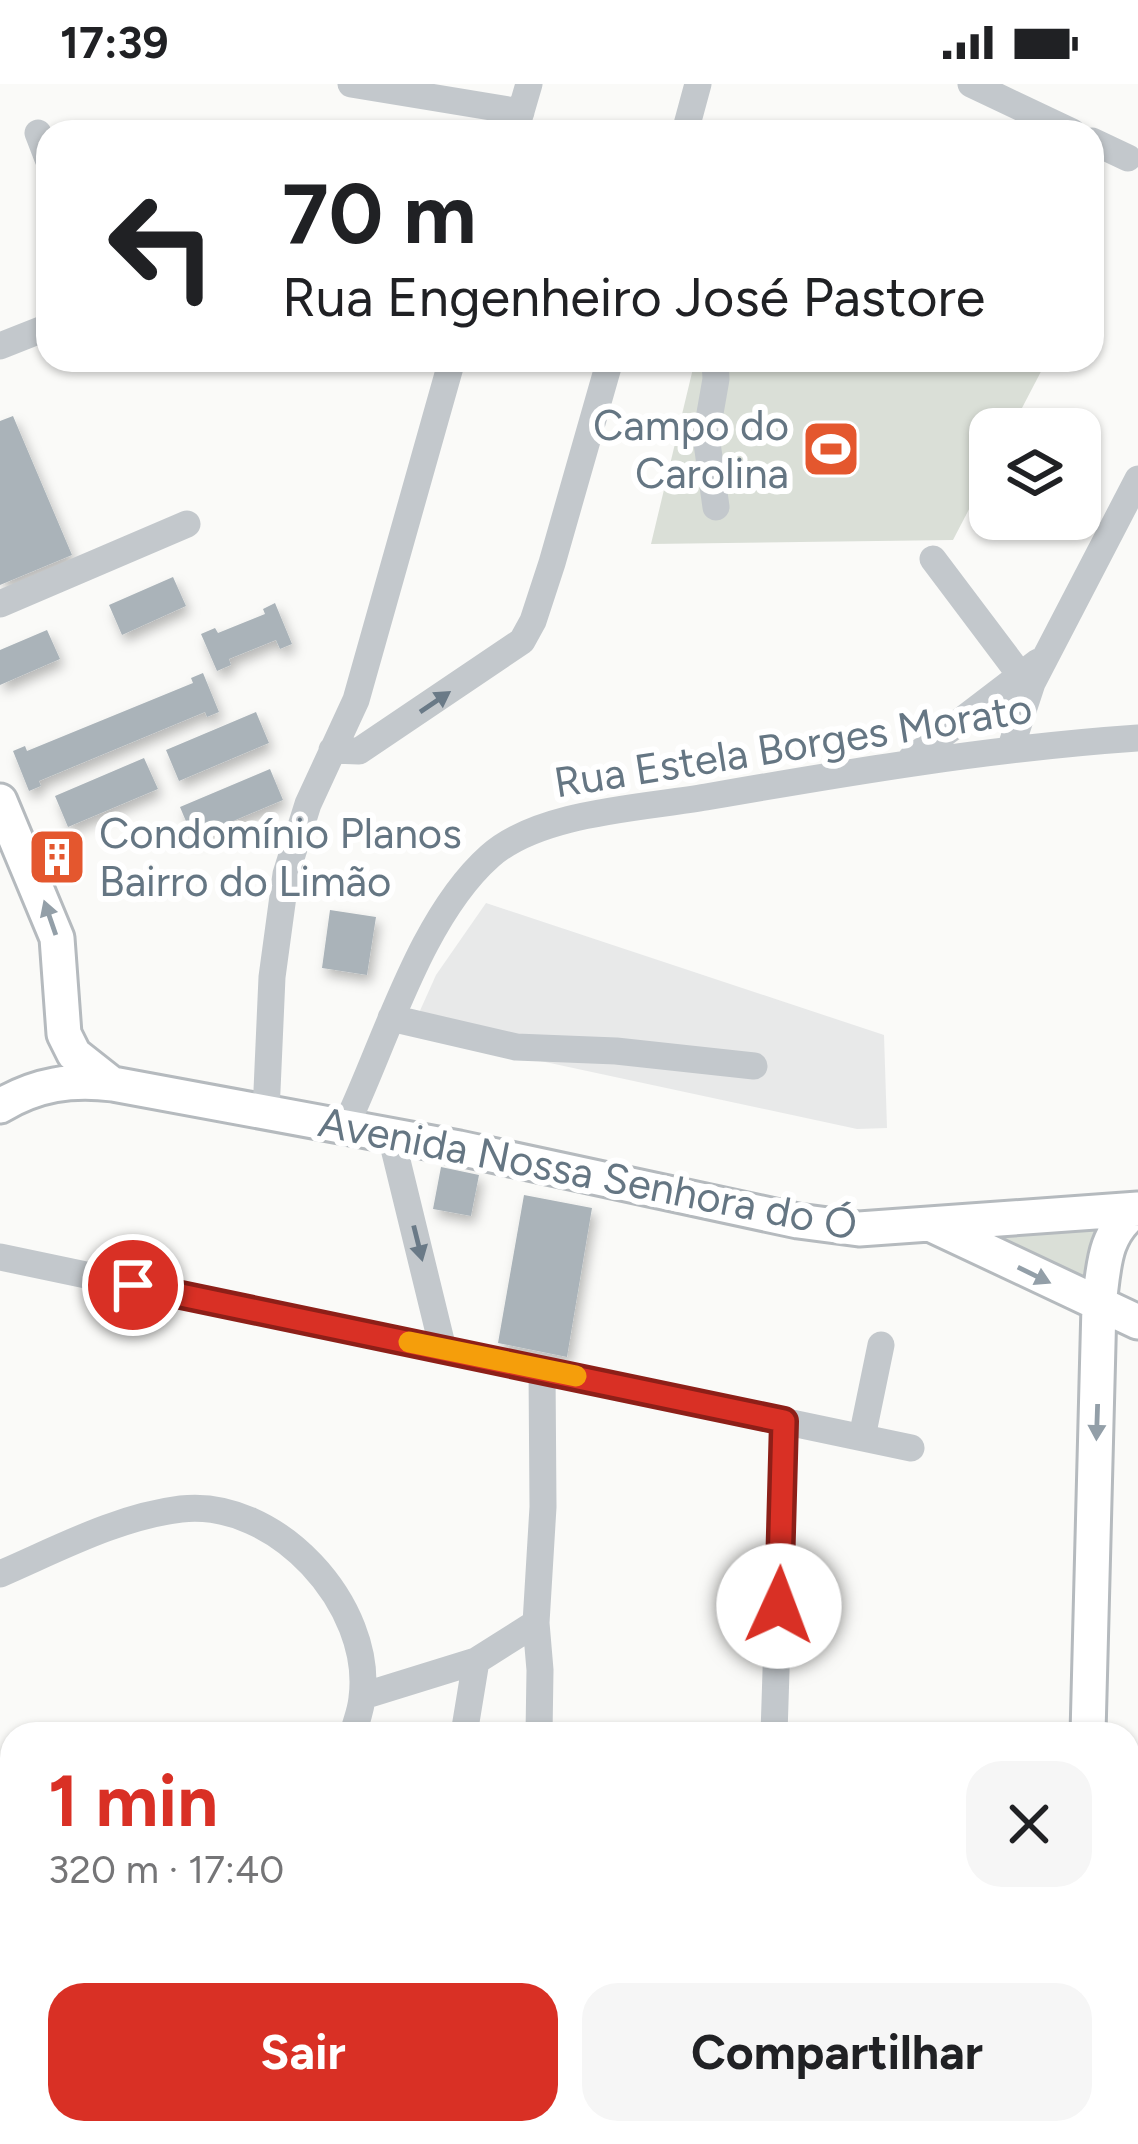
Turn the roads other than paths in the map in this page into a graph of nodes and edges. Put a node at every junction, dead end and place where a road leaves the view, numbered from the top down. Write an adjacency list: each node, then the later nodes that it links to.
1 (351, 84): 5 (street)
2 (529, 84): 6 (street)
3 (698, 84): 7 (street)
4 (970, 84): 8 (street)
5 (509, 120)
6 (519, 120)
7 (688, 120)
8 (1046, 120)
9 (1104, 147): 10 (street)
10 (1128, 158)
11 (36, 332): 12 (street)
12 (0, 346)
13 (449, 372): 23 (street)
14 (607, 372): 23 (street, one-way to 14)
15 (716, 372): 17 (street)
16 (1138, 479): 21 (street)
17 (716, 507)
18 (187, 524): 20 (street)
19 (933, 559): 21 (street)
20 (0, 604)
21 (1027, 680): 24 (street); 25 (street)
22 (1137, 736): 24 (street, Rua Estela Borges Morato)
23 (332, 750): 32 (street)
24 (1010, 750): 25 (street, Rua Estela Borges Morato)
25 (907, 762): 27 (street, Rua Estela Borges Morato)
26 (0, 801): 28 (main road, one-way to 26)
27 (391, 1018): 29 (street); 33 (street, Rua Estela Borges Morato)
28 (64, 1034): 30 (main road); 31 (main road, Avenida Nossa Senhora do Ó)
29 (754, 1066)
30 (113, 1084): 31 (main road, Avenida Nossa Senhora do Ó); 32 (main road, Avenida Nossa Senhora do Ó)
31 (5, 1103)
32 (266, 1113): 33 (main road, Avenida Nossa Senhora do Ó)
33 (345, 1127): 34 (main road, Avenida Nossa Senhora do Ó)
34 (391, 1136): 36 (main road, Avenida Nossa Senhora do Ó); 41 (street, one-way to 41)
35 (1137, 1209): 36 (main road, Avenida Nossa Senhora do Ó); 38 (main road)
36 (931, 1224): 38 (main road, one-way to 38)
37 (0, 1257): 41 (street)
38 (1099, 1305): 39 (main road); 54 (main road, one-way to 54)
39 (1138, 1322)
40 (880, 1345): 44 (street)
41 (443, 1349): 42 (street)
42 (542, 1369): 43 (street); 47 (street)
43 (784, 1421): 44 (street); 53 (street)
44 (862, 1437): 45 (street)
45 (911, 1448)
46 (0, 1574): 49 (street)
47 (536, 1623): 48 (street); 52 (street)
48 (476, 1661): 49 (street); 51 (street)
49 (363, 1696): 50 (street)
50 (356, 1722)
51 (466, 1722)
52 (539, 1722)
53 (774, 1722)
54 (1088, 1722)

